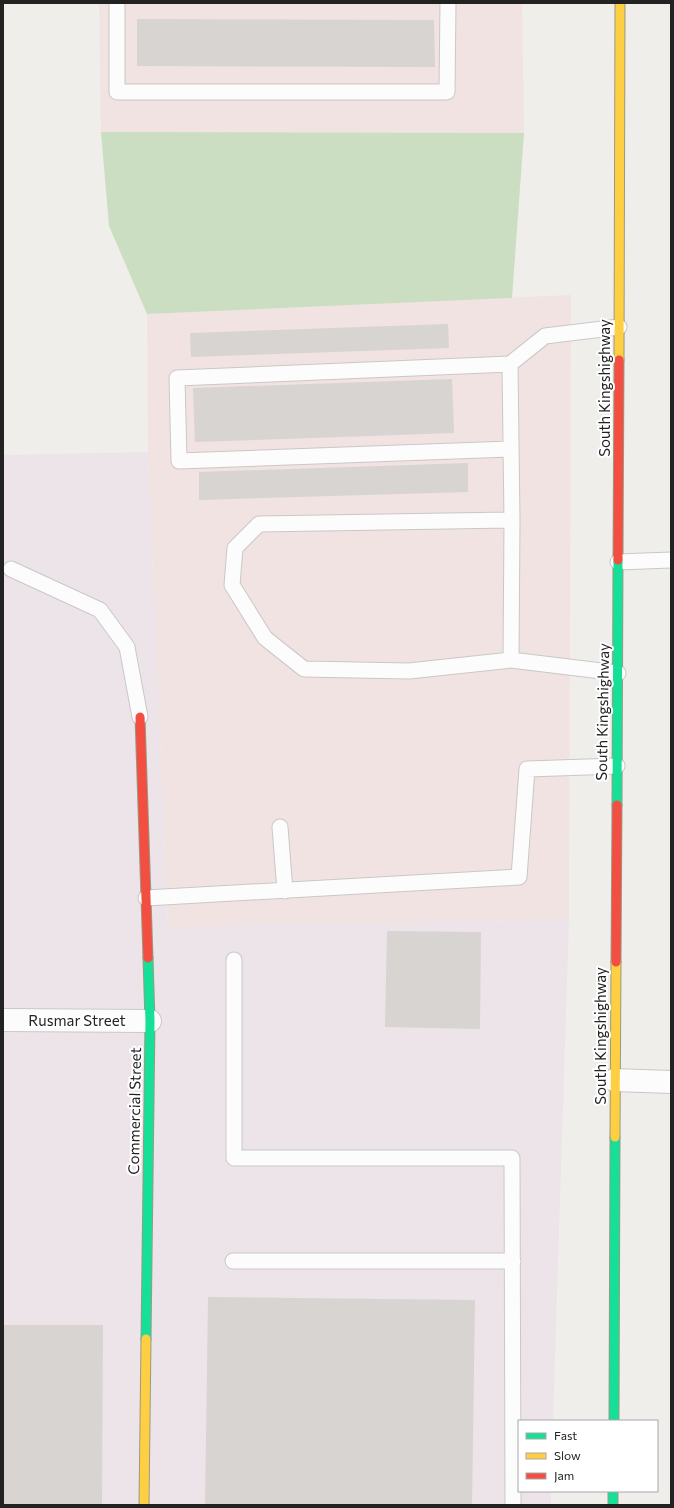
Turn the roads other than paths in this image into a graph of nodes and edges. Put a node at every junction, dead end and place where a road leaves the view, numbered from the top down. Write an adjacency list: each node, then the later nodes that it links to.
1 (117, 3): 2 (lane)
2 (448, 3)
3 (620, 3): 4 (main road, South Kingshighway)
4 (619, 327): 5 (lane); 9 (main road, South Kingshighway)
5 (510, 364): 6 (lane); 6 (lane)
6 (511, 449): 7 (lane)
7 (512, 520): 11 (lane); 11 (lane)
8 (671, 560): 9 (lane)
9 (618, 562): 12 (main road, South Kingshighway)
10 (11, 568): 13 (lane)
11 (511, 660): 12 (lane)
12 (618, 673): 14 (main road, South Kingshighway)
13 (140, 717): 17 (main road, Commercial Street)
14 (617, 766): 16 (lane); 21 (main road, South Kingshighway)
15 (280, 827): 16 (lane)
16 (285, 890): 17 (lane)
17 (146, 898): 20 (main road, Commercial Street)
18 (234, 960): 24 (lane)
19 (3, 1020): 20 (street, Rusmar Street)
20 (150, 1021): 27 (main road, Commercial Street)
21 (614, 1080): 22 (street); 25 (main road, South Kingshighway)
22 (671, 1082)
23 (233, 1261): 24 (lane)
24 (512, 1261): 28 (lane)
25 (614, 1420)
26 (614, 1492): 29 (main road)
27 (144, 1505)
28 (513, 1505)
29 (613, 1505)

